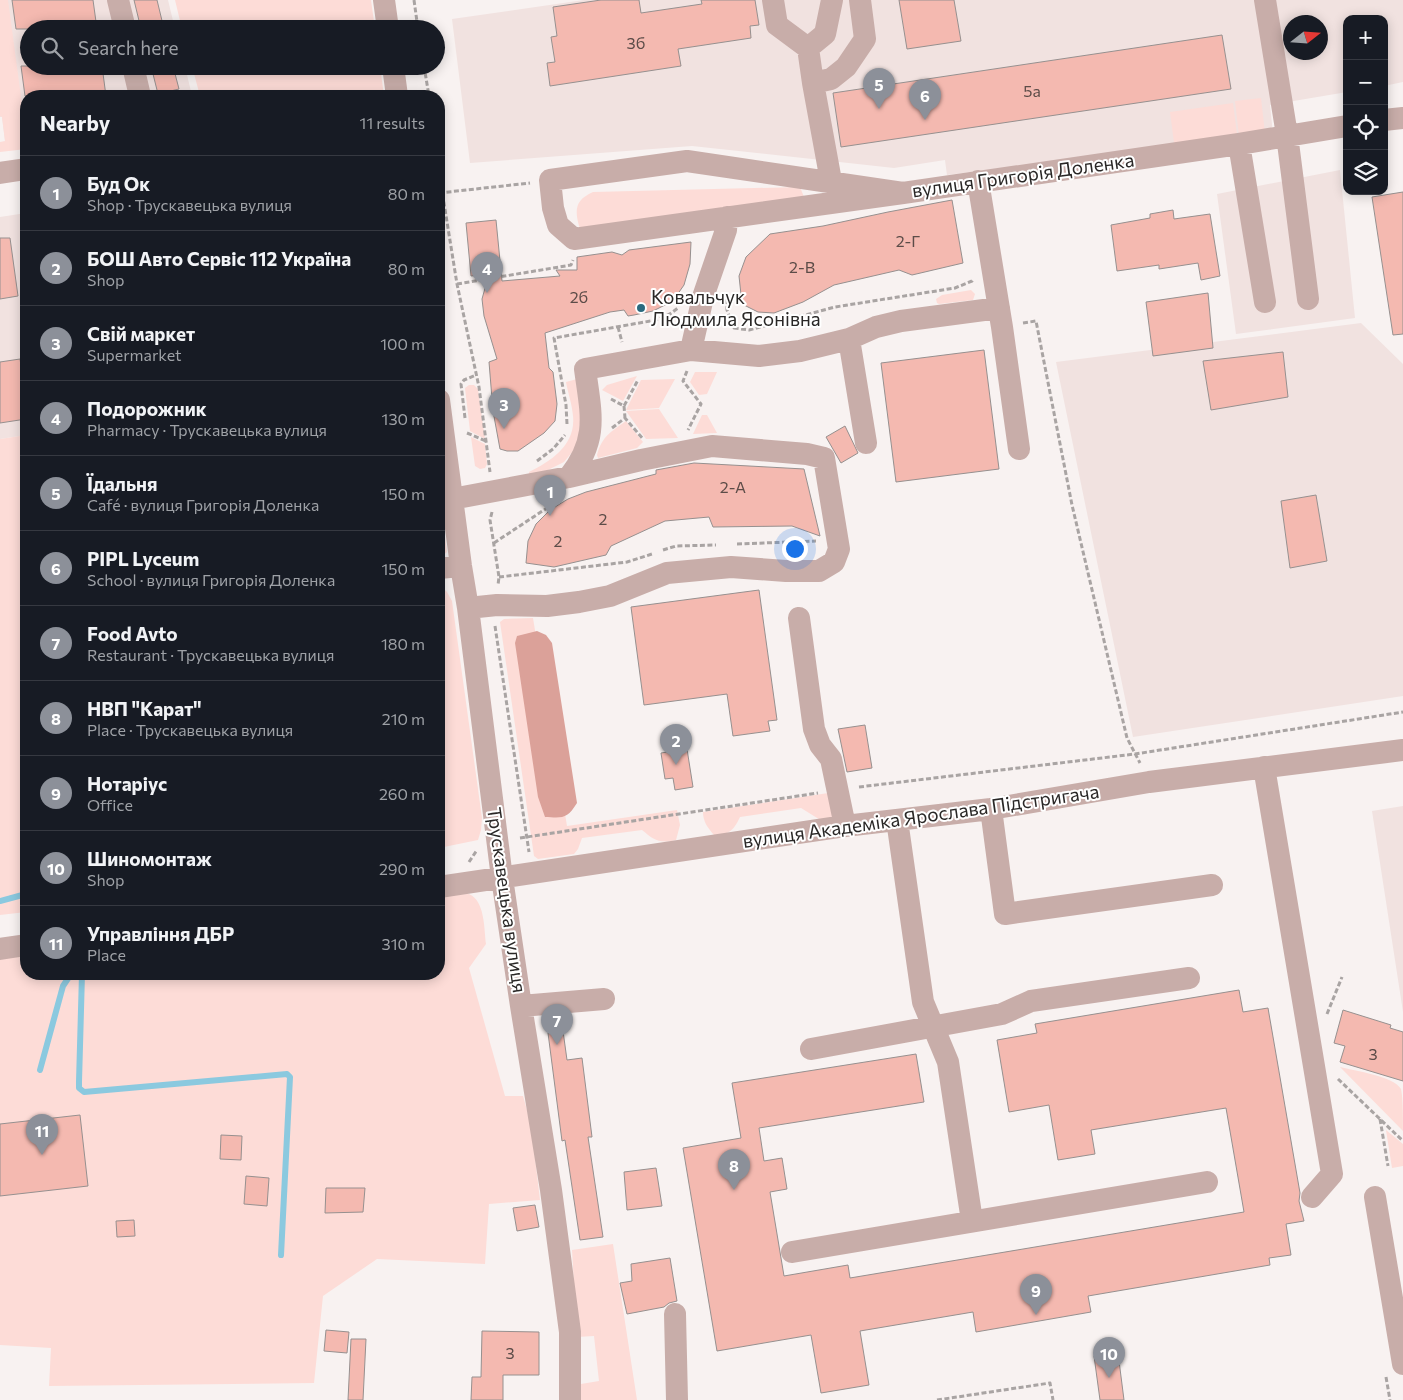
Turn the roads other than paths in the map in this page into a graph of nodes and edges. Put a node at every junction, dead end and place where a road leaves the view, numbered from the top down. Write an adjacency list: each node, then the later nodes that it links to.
1 (118, 0): 7 (street)
2 (384, 0): 8 (street)
3 (773, 0): 9 (street)
4 (832, 0): 9 (street)
5 (860, 0): 12 (street)
6 (1265, 0): 18 (street)
7 (123, 20)
8 (387, 20)
9 (808, 48): 12 (street)
10 (136, 75): 13 (street)
11 (394, 75): 14 (street)
12 (813, 83): 22 (street)
13 (139, 90)
14 (396, 90)
15 (1403, 118): 16 (street)
16 (1388, 120)
17 (1343, 127): 18 (street, вулиця Григорія Доленка)
18 (1287, 135): 19 (street, вулиця Григорія Доленка); 26 (street)
19 (1239, 144): 23 (street, вулиця Григорія Доленка); 27 (street)
20 (20, 169): 21 (street)
21 (0, 172)
22 (831, 181): 24 (street, вулиця Григорія Доленка); 25 (street, вулиця Григорія Доленка)
23 (978, 181): 24 (street, вулиця Григорія Доленка); 28 (street)
24 (903, 193): 25 (street)
25 (728, 217): 30 (street)
26 (1308, 299)
27 (1265, 302)
28 (1000, 317): 29 (street); 33 (street)
29 (849, 339): 30 (street); 31 (street)
30 (690, 358): 34 (street)
31 (866, 443)
32 (445, 446): 35 (street, Трускавецька вулиця)
33 (1020, 449)
34 (569, 477): 35 (street); 37 (street)
35 (452, 499): 36 (street, Трускавецька вулиця)
36 (450, 567): 37 (street, Трускавецька вулиця)
37 (468, 608): 44 (street, Трускавецька вулиця)
38 (799, 618): 43 (street)
39 (1403, 750): 40 (street, вулиця Академіка Ярослава Підстригача)
40 (1264, 767): 41 (street, вулиця Академіка Ярослава Підстригача); 56 (street)
41 (991, 809): 42 (street, вулиця Академіка Ярослава Підстригача); 45 (street)
42 (897, 820): 43 (street, вулиця Академіка Ярослава Підстригача); 52 (street)
43 (845, 826): 44 (street, вулиця Академіка Ярослава Підстригача)
44 (502, 878): 46 (street, вулиця Академіка Ярослава Підстригача); 51 (street, Трускавецька вулиця)
45 (1212, 885)
46 (445, 886)
47 (20, 946): 48 (street)
48 (0, 949)
49 (1189, 978): 52 (street)
50 (604, 999): 51 (street)
51 (521, 1006): 61 (street, Трускавецька вулиця)
52 (934, 1027): 53 (street); 57 (street)
53 (811, 1050)
54 (1208, 1182): 57 (street)
55 (1375, 1197): 60 (street)
56 (1312, 1198)
57 (972, 1222): 58 (street)
58 (792, 1252)
59 (675, 1314): 62 (street)
60 (1403, 1364)
61 (570, 1400)
62 (677, 1400)

